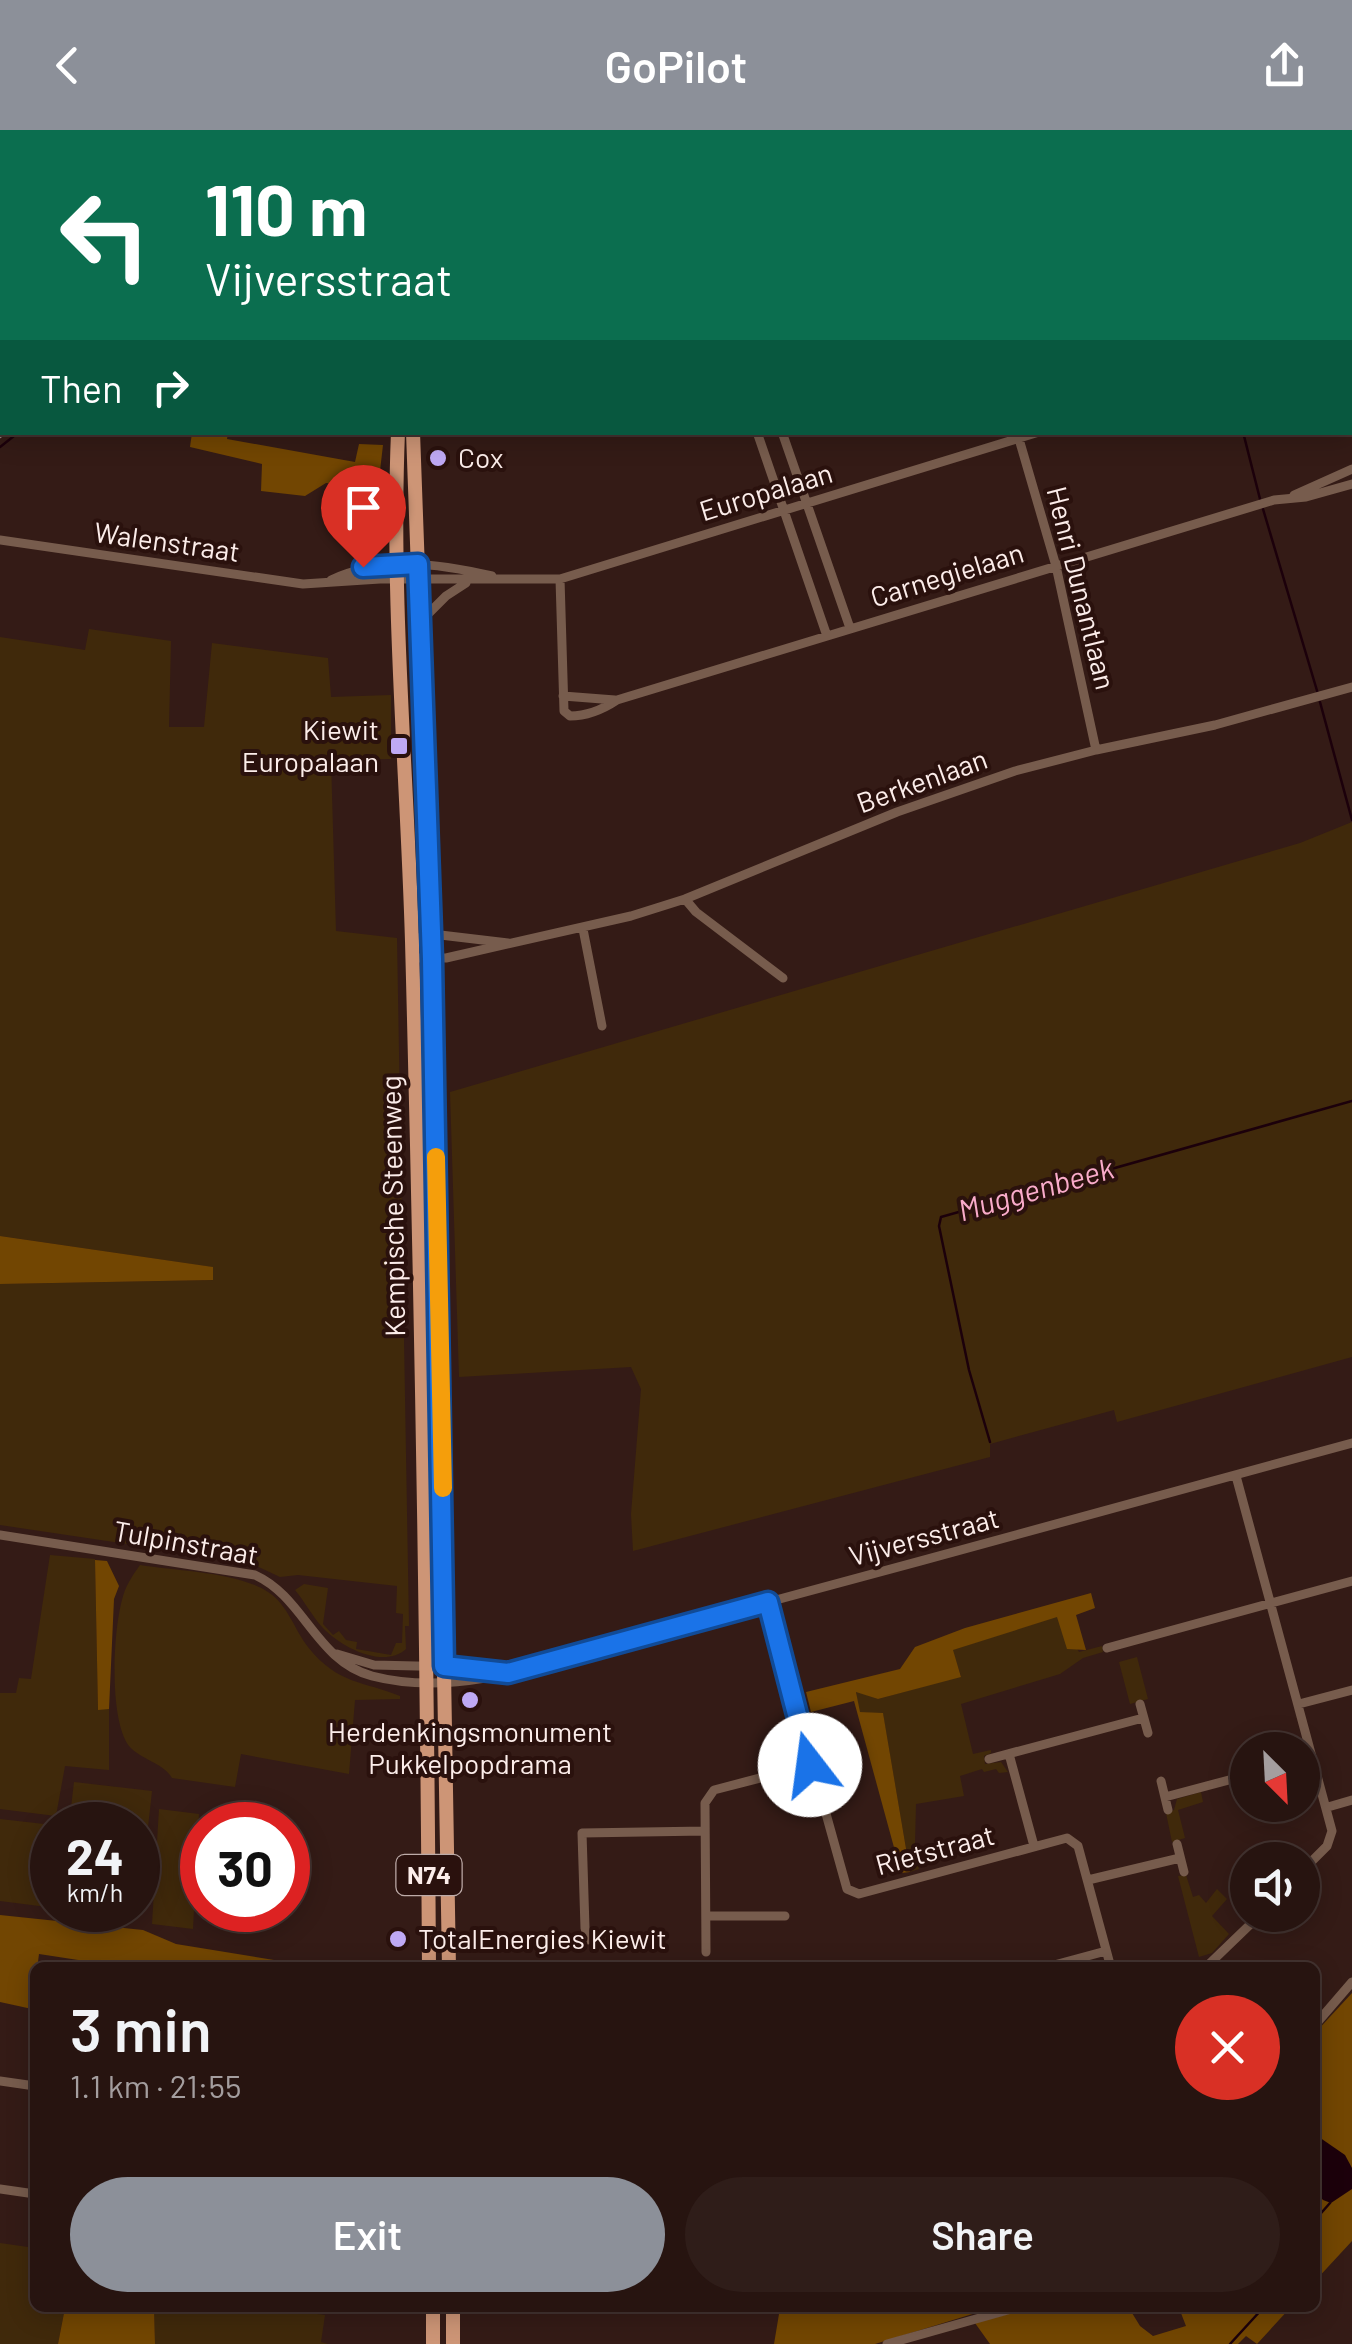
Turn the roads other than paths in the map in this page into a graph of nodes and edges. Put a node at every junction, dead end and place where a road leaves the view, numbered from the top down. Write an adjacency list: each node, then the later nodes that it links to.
1 (413, 435): 15 (main road, Kempische Steenweg / N74)
2 (758, 435): 13 (street)
3 (783, 435): 12 (street)
4 (983, 435): 8 (street)
5 (1029, 435): 7 (street, Europalaan)
6 (398, 438): 17 (main road, Kempische Steenweg / N74)
7 (1019, 438): 8 (street, Europalaan); 16 (street, Henri Dunantlaan)
8 (987, 448): 12 (street, Europalaan)
9 (1352, 469): 11 (street, Carnegielaan)
10 (1352, 484): 11 (street, Carnegielaan)
11 (1292, 496): 16 (street, Carnegielaan)
12 (807, 504): 13 (street, Europalaan); 24 (street)
13 (784, 510): 19 (street, Europalaan); 25 (street)
14 (0, 540): 22 (street, Walenstraat)
15 (418, 564): 17 (street, Europalaan); 18 (street, Europalaan); 20 (main road, Kempische Steenweg / N74)
16 (1056, 566): 24 (street, Carnegielaan); 29 (street, Henri Dunantlaan)
17 (399, 572): 20 (street, Walenstraat); 22 (street, Walenstraat); 22 (street, Walenstraat); 33 (main road, Kempische Steenweg / N74)
18 (504, 579): 19 (street, Europalaan); 21 (street, Europalaan)
19 (560, 579): 27 (street)
20 (418, 580): 21 (street, Europalaan); 23 (main road, Kempische Steenweg / N74)
21 (473, 580): 23 (street)
22 (328, 582)
23 (420, 622): 32 (main road, Kempische Steenweg / N74)
24 (850, 628): 25 (street, Carnegielaan)
25 (827, 636): 28 (street, Carnegielaan)
26 (1352, 686): 29 (street, Berkenlaan)
27 (563, 696): 28 (street, Carnegielaan); 28 (street, Carnegielaan)
28 (616, 700)
29 (1096, 750): 30 (street, Berkenlaan)
30 (686, 899): 31 (street, Berkenlaan); 37 (street)
31 (583, 929): 34 (street, Berkenlaan); 38 (street)
32 (432, 934): 33 (street, Berkenlaan); 34 (street, Berkenlaan); 36 (main road, Kempische Steenweg / N74)
33 (412, 940): 35 (main road, Kempische Steenweg / N74)
34 (515, 944): 36 (street, Berkenlaan)
35 (412, 958): 36 (street, Berkenlaan); 49 (main road, Kempische Steenweg / N74)
36 (432, 959): 48 (main road, Kempische Steenweg / N74)
37 (783, 978)
38 (602, 1026)
39 (1352, 1444): 40 (street, Vijversstraat)
40 (1236, 1476): 43 (street, Vijversstraat); 44 (street)
41 (0, 1535): 49 (street, Tulpinstraat)
42 (1352, 1581): 44 (street)
43 (768, 1602): 48 (street, Vijversstraat); 58 (street, Rietstraat)
44 (1270, 1602): 45 (street); 52 (street)
45 (1124, 1643): 46 (street); 47 (street)
46 (1107, 1648)
47 (1128, 1655)
48 (445, 1673): 49 (street, Vijversstraat); 82 (main road, Kempische Steenweg / N74)
49 (426, 1674): 81 (main road, Kempische Steenweg / N74)
50 (1352, 1690): 52 (street)
51 (1140, 1704): 53 (street)
52 (1299, 1704): 54 (street)
53 (1144, 1718): 55 (street); 56 (street)
54 (1303, 1732)
55 (1148, 1734)
56 (1009, 1754): 57 (street); 68 (street, Rietstraat)
57 (989, 1759)
58 (810, 1765): 66 (street); 68 (street, Rietstraat)
59 (1230, 1781): 62 (street)
60 (1161, 1782): 62 (street)
61 (1320, 1789): 64 (street)
62 (1165, 1797): 65 (street)
63 (1352, 1800): 64 (street)
64 (1328, 1807): 69 (street)
65 (1168, 1810)
66 (706, 1832): 74 (street); 78 (street)
67 (1177, 1844): 70 (street)
68 (1034, 1846): 72 (street, Rietstraat)
69 (1320, 1854)
70 (1180, 1858): 71 (street); 72 (street)
71 (1184, 1872)
72 (1088, 1880): 79 (street, Rietstraat)
73 (771, 1902): 75 (street)
74 (707, 1916): 75 (street); 80 (street)
75 (771, 1916): 76 (street)
76 (785, 1916)
77 (1242, 1932): 85 (street)
78 (588, 1940)
79 (1106, 1951): 83 (street); 84 (street, Rietstraat)
80 (706, 1952)
81 (429, 1962)
82 (449, 1962)
83 (1065, 1962)
84 (1109, 1962)
85 (1211, 1962)
86 (1352, 1982): 87 (street)
87 (1320, 2019)
88 (0, 2081): 89 (street)
89 (30, 2085)
90 (0, 2189): 91 (street)
91 (30, 2193)
92 (433, 2312): 96 (main road)
93 (453, 2312): 97 (main road)
94 (1002, 2312): 95 (street)
95 (914, 2340): 98 (street)
96 (433, 2344)
97 (453, 2344)
98 (887, 2344)

